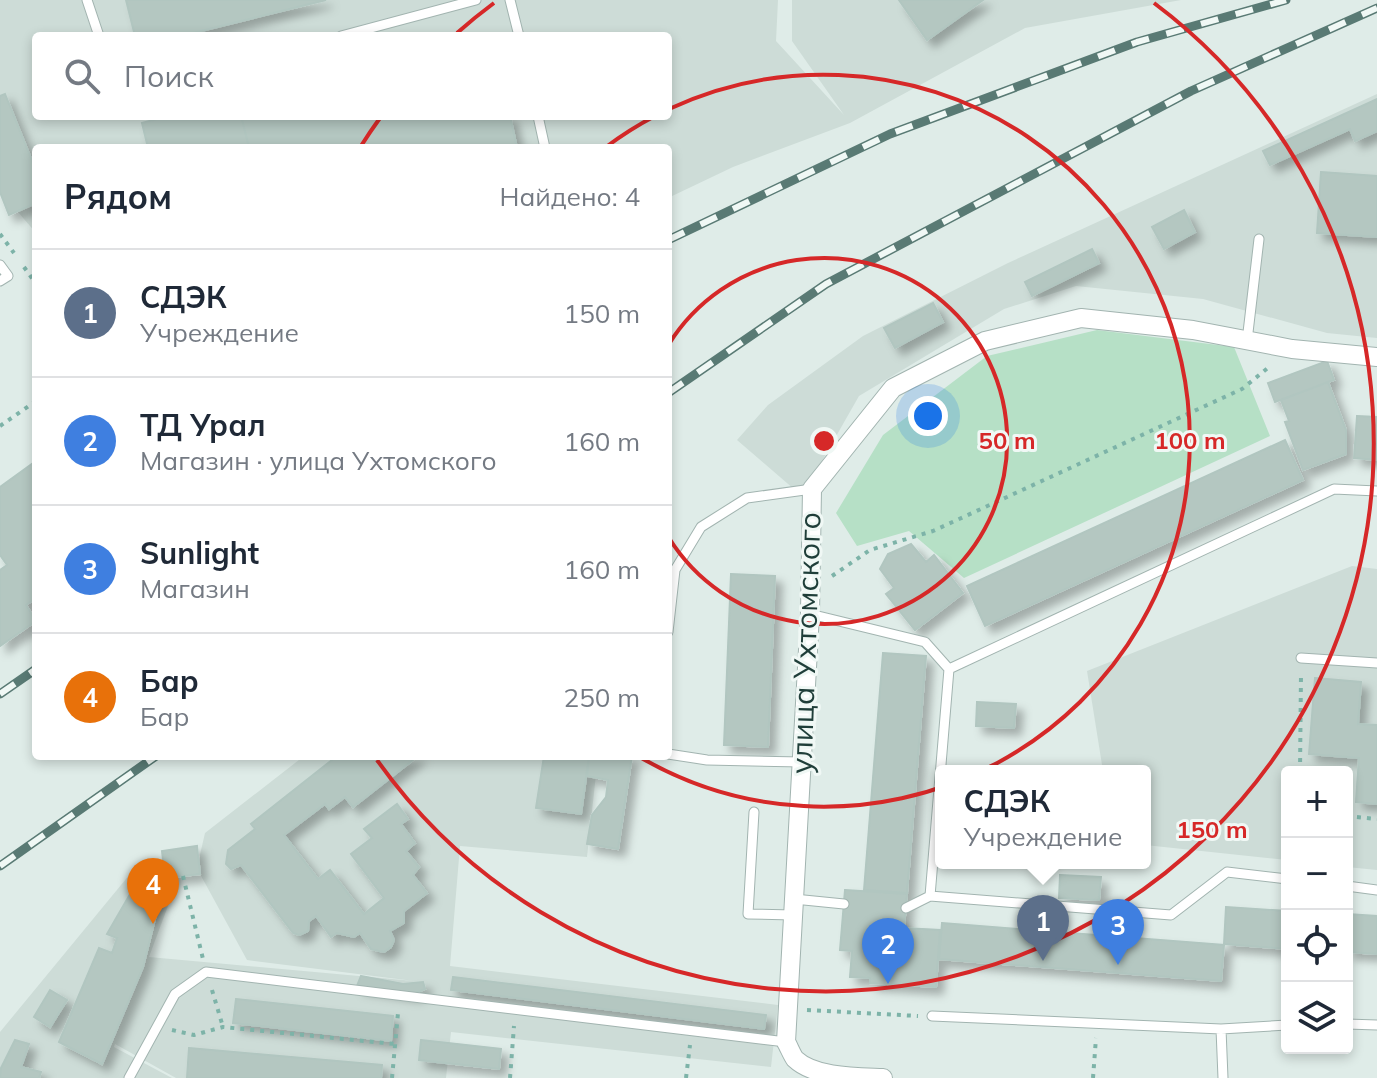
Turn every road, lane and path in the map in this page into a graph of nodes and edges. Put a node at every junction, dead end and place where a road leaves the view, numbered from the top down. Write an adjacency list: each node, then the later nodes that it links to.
1 (87, 0): 4 (lane)
2 (476, 0): 5 (lane)
3 (510, 0): 6 (lane)
4 (98, 32)
5 (356, 32)
6 (518, 32)
7 (539, 120): 8 (lane)
8 (544, 144)
9 (1259, 239): 12 (lane)
10 (0, 265): 11 (lane)
11 (0, 281)
12 (1247, 341): 13 (street, улица Ухтомского); 17 (street, улица Ухтомского)
13 (1292, 349): 14 (street, улица Ухтомского); 19 (path)
14 (1377, 357)
15 (32, 404): 16 (path)
16 (0, 426)
17 (812, 489): 19 (street, улица Ухтомского); 20 (lane)
18 (1377, 491): 24 (lane)
19 (810, 592): 21 (street, улица Ухтомского)
20 (672, 597)
21 (810, 614): 24 (lane); 26 (street, улица Ухтомского)
22 (1301, 658): 23 (lane); 28 (path)
23 (1377, 663)
24 (949, 669): 27 (lane)
25 (672, 755): 26 (lane)
26 (802, 762): 39 (street, улица Ухтомского)
27 (941, 765)
28 (1300, 766)
29 (754, 812): 39 (lane)
30 (1353, 817): 31 (path)
31 (1377, 819)
32 (935, 836): 37 (lane)
33 (183, 876): 41 (path)
34 (1281, 878): 37 (lane)
35 (1353, 887): 36 (lane)
36 (1377, 890)
37 (930, 896): 40 (lane)
38 (844, 904): 39 (lane)
39 (793, 907): 42 (street, улица Ухтомского)
40 (906, 908)
41 (206, 972): 49 (lane); 50 (path); 52 (lane)
42 (789, 1008): 43 (path); 55 (street, улица Ухтомского)
43 (904, 1016)
44 (932, 1016): 45 (lane)
45 (1097, 1024): 53 (lane); 62 (path)
46 (1353, 1024): 48 (lane)
47 (1281, 1025): 53 (lane)
48 (1377, 1025)
49 (157, 1026): 50 (path); 57 (lane)
50 (223, 1027): 56 (path)
51 (397, 1028): 56 (path)
52 (692, 1029): 55 (lane); 60 (path)
53 (1221, 1029): 63 (lane)
54 (513, 1033): 59 (path)
55 (786, 1042): 61 (street)
56 (395, 1044): 58 (path)
57 (129, 1078)
58 (392, 1078)
59 (510, 1078)
60 (686, 1078)
61 (883, 1078)
62 (1093, 1078)
63 (1223, 1078)

